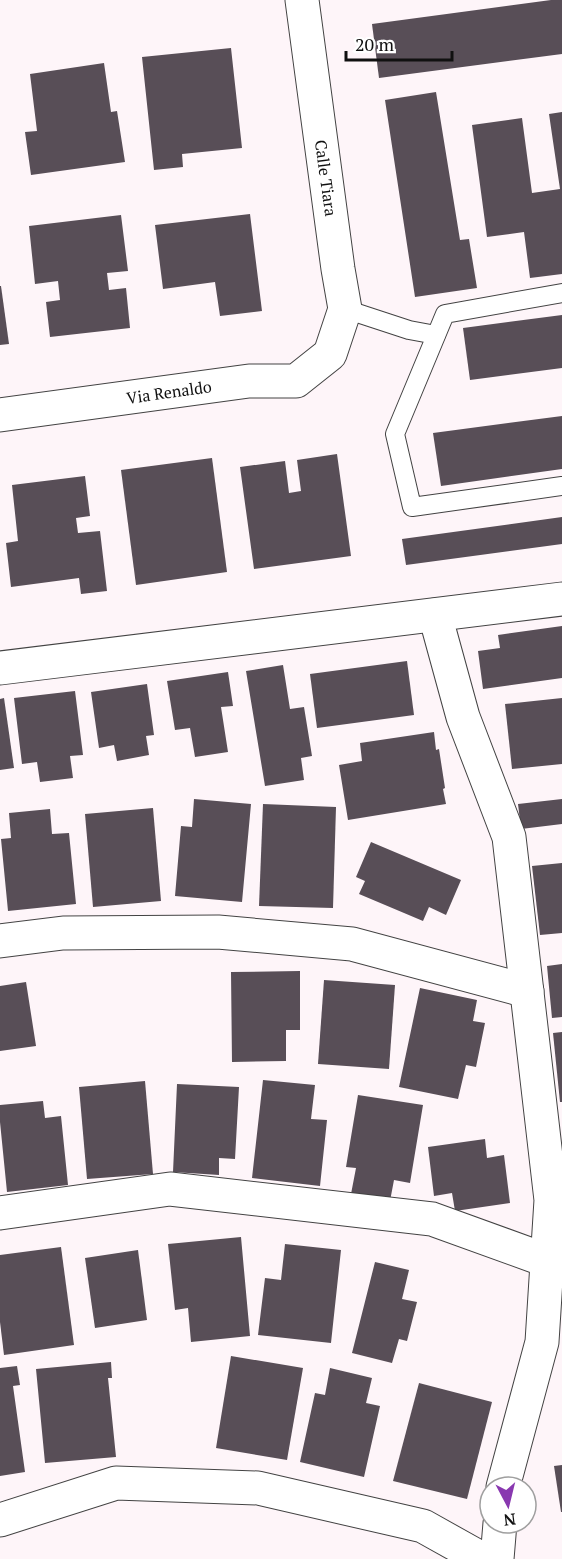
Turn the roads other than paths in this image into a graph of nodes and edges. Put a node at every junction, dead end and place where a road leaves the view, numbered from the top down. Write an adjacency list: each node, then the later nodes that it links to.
1 (302, 0): 3 (street, Calle Tiara)
2 (562, 293): 4 (lane)
3 (345, 309): 4 (lane); 5 (street, Calle Tiara)
4 (436, 335): 7 (lane)
5 (330, 354): 6 (street, Via Renaldo)
6 (0, 415)
7 (562, 486)
8 (562, 599): 9 (street)
9 (435, 615): 10 (street); 12 (street)
10 (0, 668)
11 (0, 941): 12 (street)
12 (527, 991): 14 (street)
13 (0, 1213): 14 (street)
14 (555, 1263): 15 (street)
15 (506, 1475)
16 (0, 1520): 18 (street)
17 (499, 1535): 19 (street)
18 (482, 1559)
19 (497, 1559)

